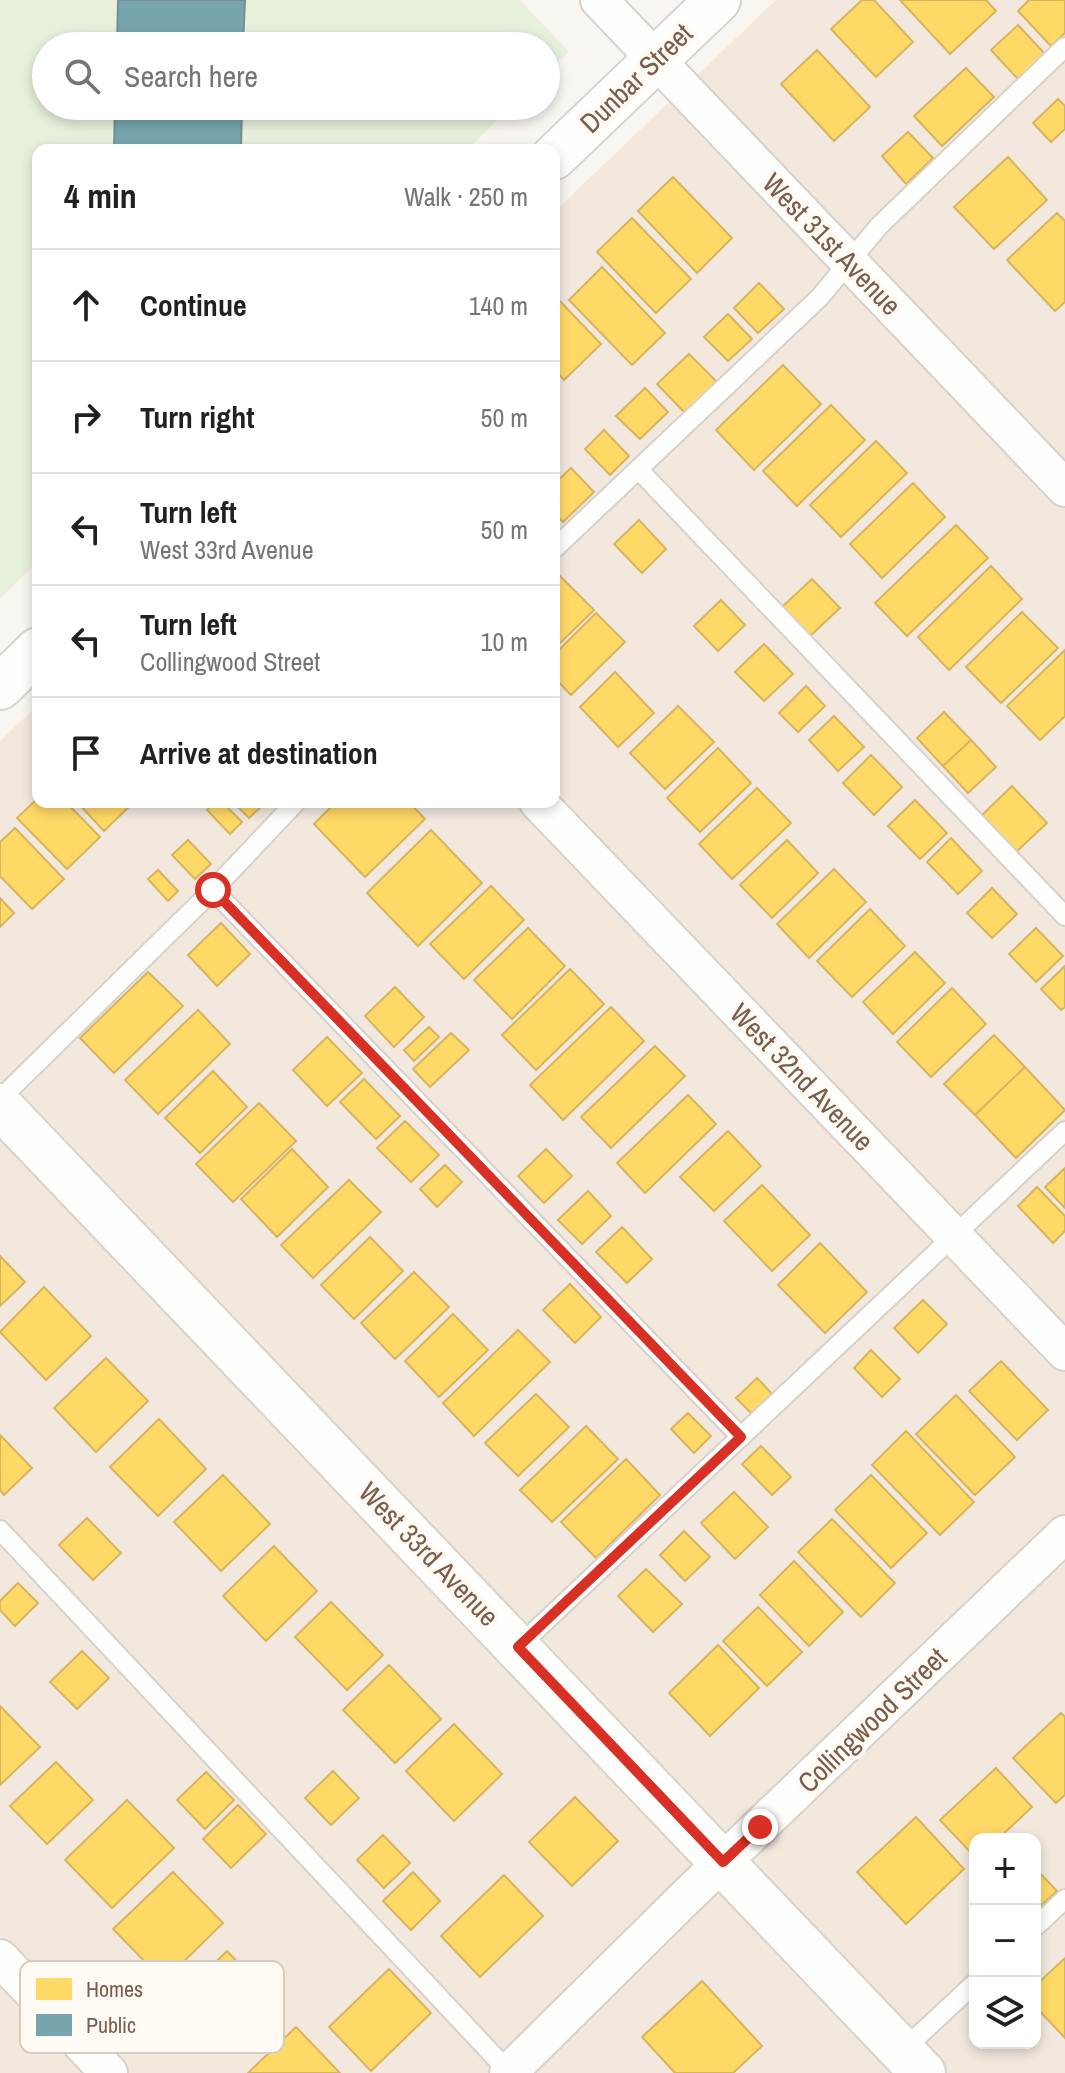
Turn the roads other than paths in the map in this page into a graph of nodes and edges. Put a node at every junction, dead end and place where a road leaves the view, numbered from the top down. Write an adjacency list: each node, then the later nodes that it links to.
1 (599, 0): 4 (street, West 31st Avenue)
2 (718, 0): 4 (street, Dunbar Street)
3 (1065, 47): 6 (lane)
4 (655, 59): 5 (street, Dunbar Street); 6 (street, West 31st Avenue)
5 (560, 151)
6 (850, 262): 7 (lane); 8 (street, West 31st Avenue)
7 (638, 469): 9 (lane); 15 (lane)
8 (1065, 488)
9 (560, 543)
10 (32, 656): 11 (street)
11 (0, 687)
12 (290, 808): 14 (lane)
13 (544, 808): 19 (street, West 32nd Avenue)
14 (213, 890): 16 (lane); 21 (lane)
15 (1065, 916)
16 (0, 1099)
17 (0, 1106): 24 (street, West 33rd Avenue)
18 (1065, 1131): 19 (lane)
19 (955, 1236): 20 (street, West 32nd Avenue); 21 (lane)
20 (1065, 1352)
21 (741, 1437): 24 (lane)
22 (0, 1530): 33 (lane)
23 (1065, 1534): 25 (street, Collingwood Street)
24 (518, 1647): 25 (street, West 33rd Avenue)
25 (723, 1862): 32 (street, West 33rd Avenue); 33 (street, Collingwood Street)
26 (1065, 1899): 27 (lane)
27 (1041, 1921)
28 (0, 1958): 29 (street)
29 (20, 1979)
30 (969, 1991): 32 (lane)
31 (90, 2053): 34 (street)
32 (912, 2062)
33 (508, 2072)
34 (109, 2073)

